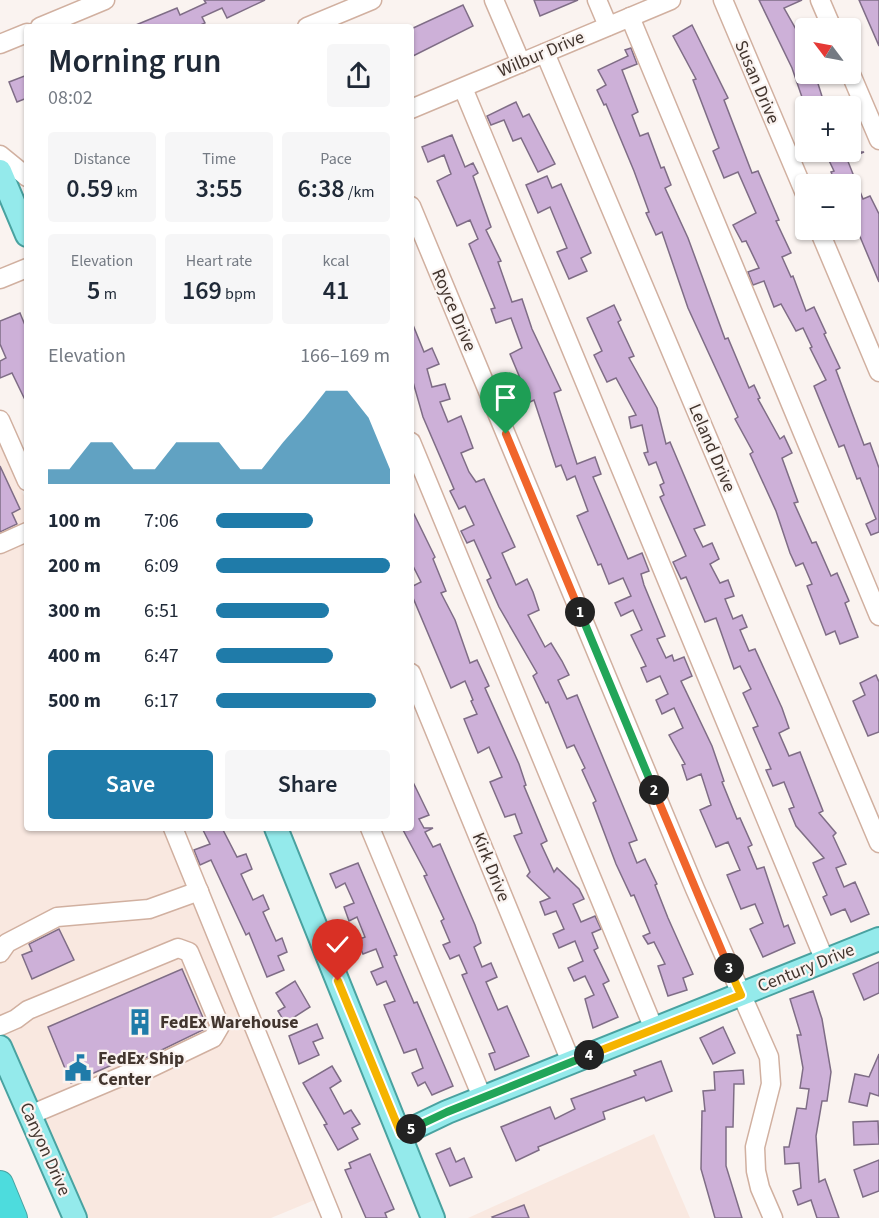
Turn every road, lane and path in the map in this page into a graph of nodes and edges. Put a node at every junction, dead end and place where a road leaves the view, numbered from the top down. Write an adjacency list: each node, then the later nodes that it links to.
1 (105, 0): 10 (street)
2 (372, 0): 11 (street)
3 (494, 0): 16 (street)
4 (597, 0): 12 (street)
5 (671, 0): 8 (street, Wilbur Drive)
6 (723, 0): 24 (street, Susan Drive)
7 (820, 0): 9 (street)
8 (630, 17): 12 (street, Wilbur Drive); 36 (street)
9 (828, 18)
10 (47, 24)
11 (314, 24)
12 (608, 26): 15 (street, Wilbur Drive)
13 (24, 34): 14 (street)
14 (0, 44)
15 (545, 53): 16 (street, Wilbur Drive); 41 (street, Leland Drive)
16 (521, 63): 18 (street, Wilbur Drive)
17 (855, 84): 20 (street)
18 (463, 88): 19 (street, Wilbur Drive); 45 (street)
19 (414, 108)
20 (879, 140)
21 (0, 155): 23 (street)
22 (0, 171): 26 (main road)
23 (24, 173)
24 (797, 174)
25 (414, 213): 46 (street, Royce Drive)
26 (24, 228)
27 (823, 240): 30 (street)
28 (24, 269): 29 (street)
29 (0, 279)
30 (879, 372)
31 (0, 420): 33 (street)
32 (414, 449): 48 (street)
33 (24, 474)
34 (24, 533): 35 (street)
35 (0, 544)
36 (879, 616)
37 (414, 680): 50 (street, Kirk Drive)
38 (174, 831): 42 (street)
39 (277, 831): 53 (main road)
40 (371, 831): 51 (street)
41 (879, 843)
42 (199, 891): 44 (street); 57 (street)
43 (879, 939): 45 (main road, Century Drive)
44 (0, 953)
45 (825, 961): 46 (main road, Century Drive)
46 (741, 995): 48 (main road, Century Drive); 59 (street, Royce Drive)
47 (0, 1026): 52 (street)
48 (654, 1029): 50 (main road, Century Drive)
49 (0, 1047): 52 (main road, Canyon Drive)
50 (571, 1062): 51 (main road, Century Drive)
51 (482, 1097): 53 (main road, Century Drive)
52 (30, 1115): 56 (main road, Canyon Drive)
53 (401, 1134): 58 (main road)
54 (0, 1184): 55 (highway)
55 (14, 1218)
56 (75, 1218)
57 (332, 1218)
58 (433, 1218)
59 (774, 1218)

